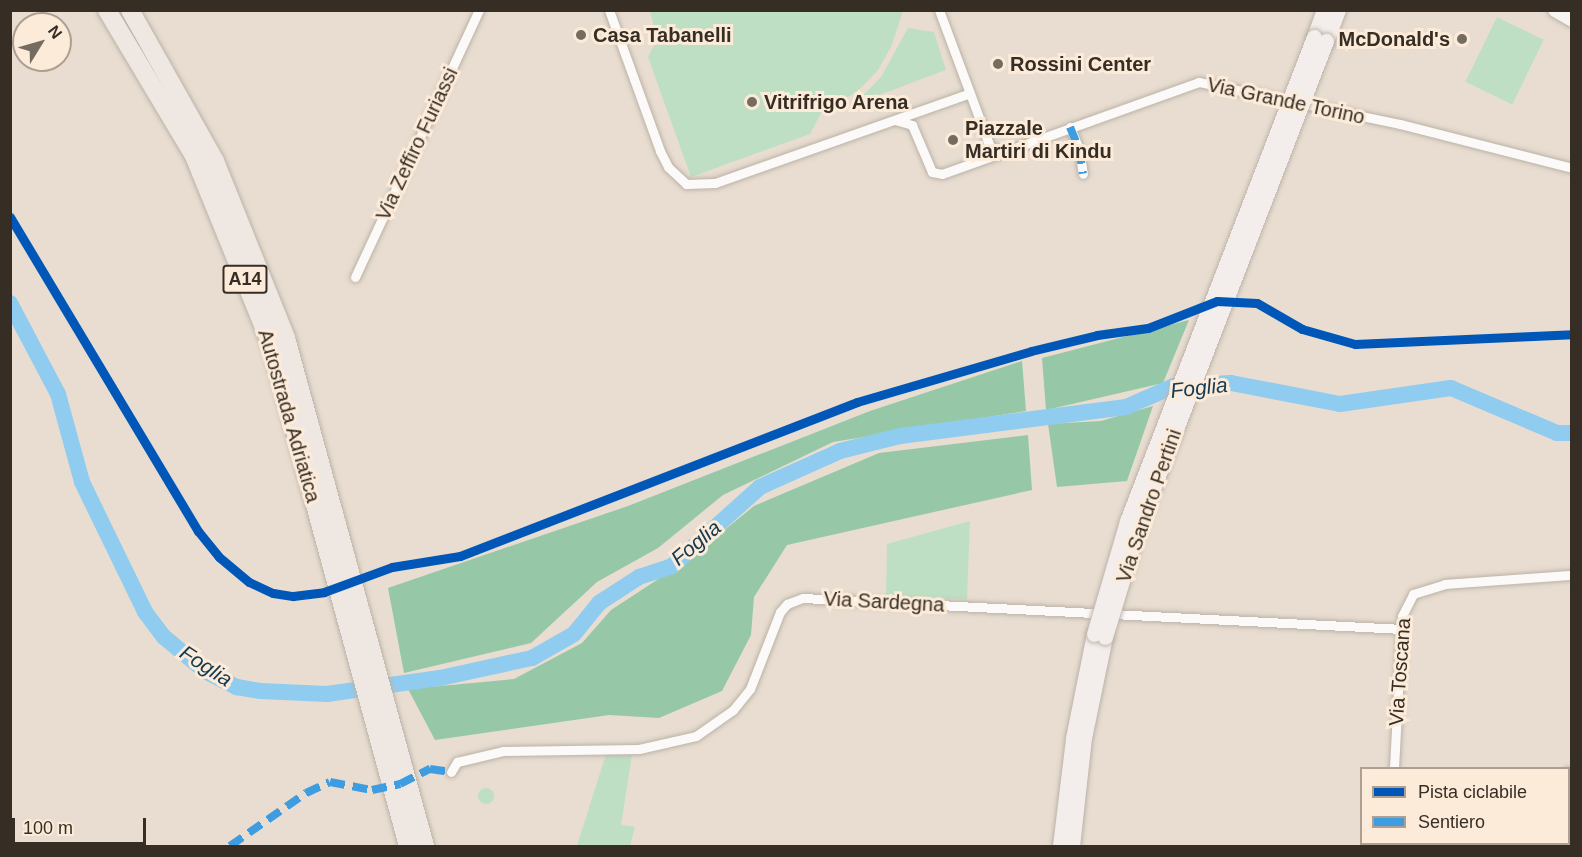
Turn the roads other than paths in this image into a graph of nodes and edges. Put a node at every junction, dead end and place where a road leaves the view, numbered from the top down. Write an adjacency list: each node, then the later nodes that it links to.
1 (107, 10): 20 (highway, Autostrada Adriatica / A14)
2 (130, 10): 20 (highway, Autostrada Adriatica / A14)
3 (479, 10): 19 (street, Via Zeffiro Furiassi)
4 (609, 10): 12 (street)
5 (939, 10): 11 (street)
6 (1324, 10): 10 (main road, Via Sandro Pertini)
7 (1338, 10): 10 (main road, Via Sandro Pertini)
8 (1555, 10): 9 (main road)
9 (1571, 20)
10 (1320, 39): 23 (main road, Via Sandro Pertini, bridge)
11 (970, 93): 12 (street); 14 (street)
12 (895, 120): 14 (street, Via Grande Torino)
13 (1070, 127): 14 (street, Via Grande Torino); 15 (street, Via Grande Torino); 18 (street)
14 (1006, 151)
15 (1537, 159): 16 (street, Via Grande Torino); 17 (street, Via Grande Torino)
16 (1572, 160)
17 (1572, 168)
18 (1083, 174)
19 (355, 277)
20 (338, 567): 26 (highway, Autostrada Adriatica / A14)
21 (1572, 575): 22 (street, Via Toscana)
22 (1402, 628): 24 (street, Via Toscana); 25 (street, Via Sardegna)
23 (1099, 636): 29 (main road, Via Sandro Pertini); 30 (main road, Via Sandro Pertini)
24 (1394, 767)
25 (451, 772)
26 (403, 798): 27 (highway, Autostrada Adriatica / A14); 28 (highway, Autostrada Adriatica / A14)
27 (408, 846)
28 (425, 846)
29 (1060, 846)
30 (1072, 846)

